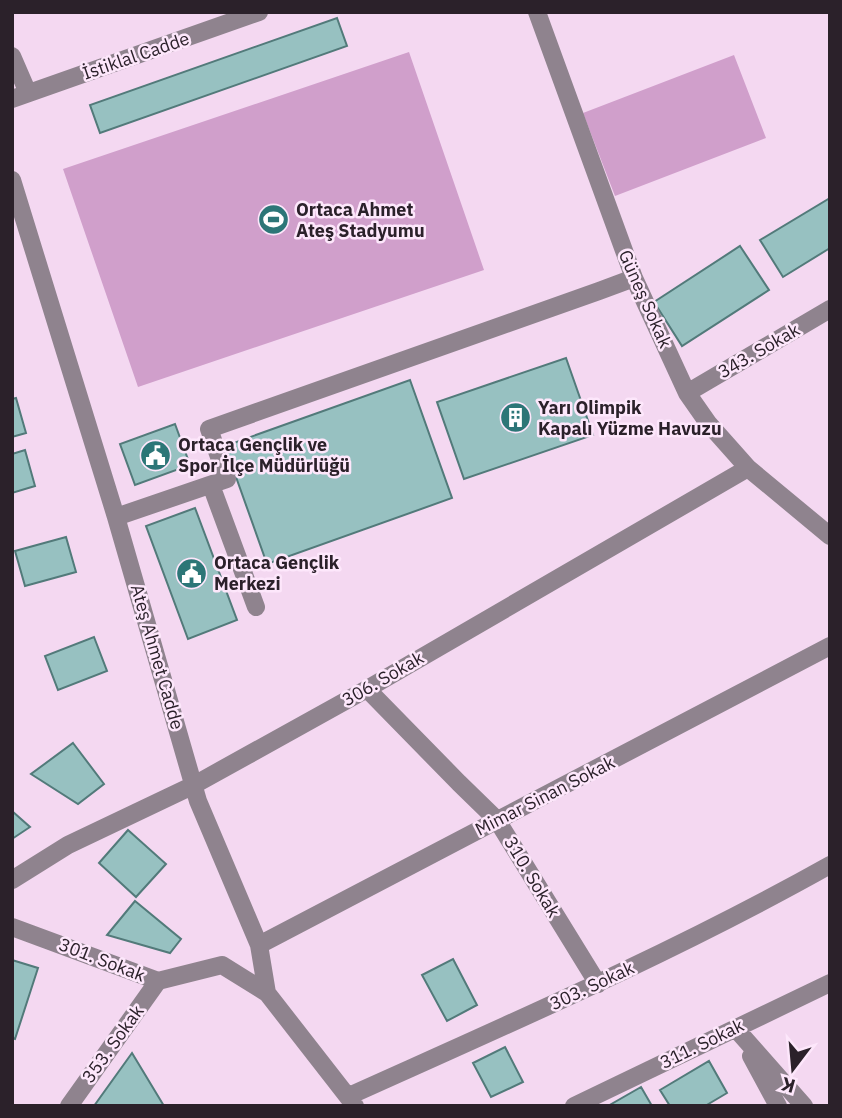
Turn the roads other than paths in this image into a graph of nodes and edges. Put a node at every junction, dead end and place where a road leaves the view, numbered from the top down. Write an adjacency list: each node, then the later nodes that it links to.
1 (259, 12): 4 (street, İstiklal Cadde)
2 (537, 12): 6 (street, Güneş Sokak)
3 (12, 56): 4 (street)
4 (20, 96)
5 (12, 180): 11 (street, Ateş Ahmet Cadde)
6 (634, 278): 8 (street, Güneş Sokak); 10 (street)
7 (830, 309): 8 (street, 343. Sokak)
8 (687, 393): 9 (street, Güneş Sokak)
9 (748, 468): 12 (street, Güneş Sokak); 15 (street, 306. Sokak)
10 (211, 485): 11 (street); 13 (street)
11 (116, 517): 16 (street, Ateş Ahmet Cadde)
12 (830, 536)
13 (256, 607)
14 (830, 646): 17 (street, Mimar Sinan Sokak)
15 (367, 689): 16 (street, 306. Sokak); 17 (street, 310. Sokak)
16 (194, 785): 19 (street, 306. Sokak); 21 (street, Ateş Ahmet Cadde)
17 (497, 820): 21 (street, Mimar Sinan Sokak); 24 (street, 310. Sokak)
18 (830, 865): 24 (street, 303. Sokak)
19 (12, 880)
20 (12, 927): 22 (street, 301. Sokak)
21 (259, 945): 25 (street, Ateş Ahmet Cadde)
22 (158, 981): 25 (street, 301. Sokak); 29 (street, 353. Sokak)
23 (830, 983): 26 (street, 311. Sokak)
24 (598, 984): 27 (street, 303. Sokak)
25 (267, 993): 27 (street, Ateş Ahmet Cadde)
26 (736, 1028): 28 (street, 311. Sokak); 30 (street); 31 (street)
27 (352, 1101)
28 (578, 1105)
29 (69, 1106)
30 (778, 1106)
31 (804, 1106)

